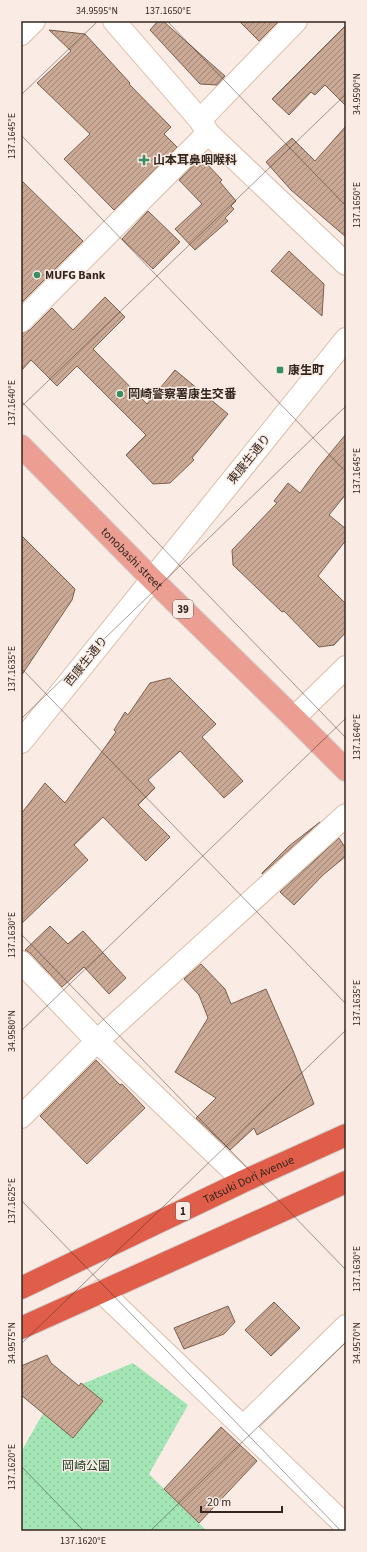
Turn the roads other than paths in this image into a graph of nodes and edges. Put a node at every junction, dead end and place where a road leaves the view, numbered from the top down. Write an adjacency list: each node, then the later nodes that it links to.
1 (34, 21): 4 (street)
2 (114, 21): 5 (street)
3 (296, 21): 5 (street)
4 (21, 34)
5 (204, 126): 6 (street); 7 (street)
6 (346, 264)
7 (21, 321)
8 (346, 339): 10 (street, 東康生通り)
9 (21, 446): 10 (main road, tonobashi street / 39)
10 (152, 579): 12 (main road, tonobashi street / 39); 13 (street, 西康生通り)
11 (346, 667): 12 (street)
12 (294, 718): 14 (main road, tonobashi street / 39)
13 (21, 742)
14 (346, 770)
15 (346, 815): 17 (street)
16 (21, 962): 17 (street)
17 (97, 1041): 18 (street); 20 (street)
18 (21, 1117)
19 (346, 1135): 20 (highway, Tatsuki Dori Avenue / 1)
20 (244, 1181): 22 (highway, Tatsuki Dori Avenue / 1)
21 (345, 1185): 23 (highway)
22 (21, 1288)
23 (101, 1291): 25 (highway); 26 (street)
24 (346, 1326): 26 (street)
25 (21, 1328)
26 (243, 1426): 27 (street)
27 (346, 1526)

